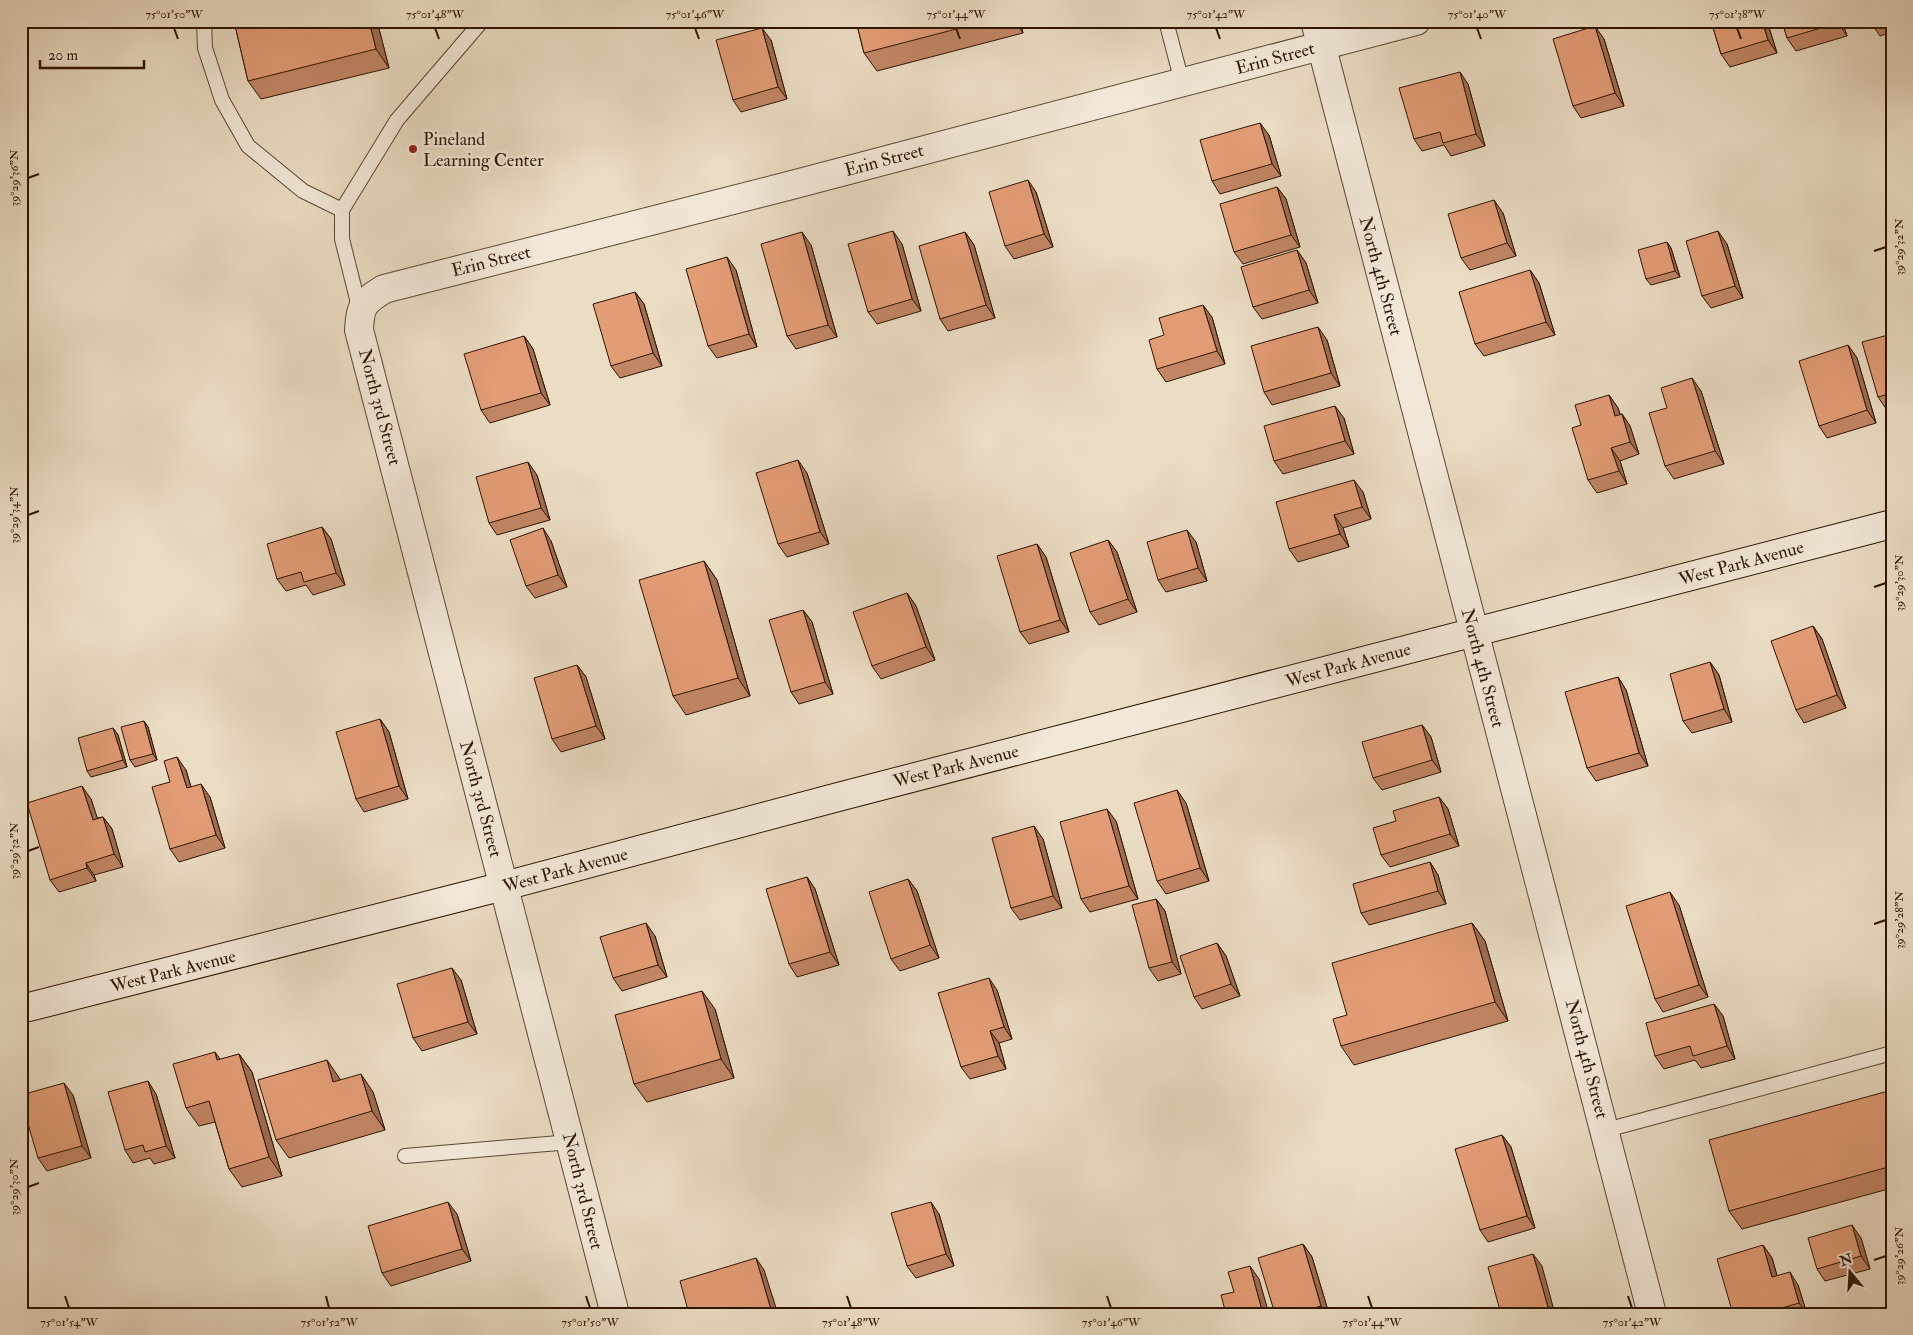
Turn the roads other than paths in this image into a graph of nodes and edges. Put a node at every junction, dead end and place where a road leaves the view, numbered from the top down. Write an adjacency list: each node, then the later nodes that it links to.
1 (204, 21): 7 (lane)
2 (482, 21): 7 (lane)
3 (1166, 21): 6 (lane)
4 (1416, 21): 5 (street, Erin Street)
5 (1318, 33): 6 (street, Erin Street); 10 (street, North 4th Street)
6 (1182, 82): 8 (street, Erin Street)
7 (342, 210): 8 (lane)
8 (360, 312): 11 (street, North 3rd Street)
9 (1892, 524): 10 (street, West Park Avenue)
10 (1474, 632): 11 (street, West Park Avenue); 14 (street, North 4th Street)
11 (504, 886): 12 (street, West Park Avenue); 15 (street, North 3rd Street)
12 (21, 1009)
13 (1892, 1053): 14 (lane)
14 (1606, 1130): 18 (street, North 4th Street)
15 (571, 1142): 16 (lane); 17 (street, North 3rd Street)
16 (405, 1156)
17 (615, 1314)
18 (1652, 1314)

